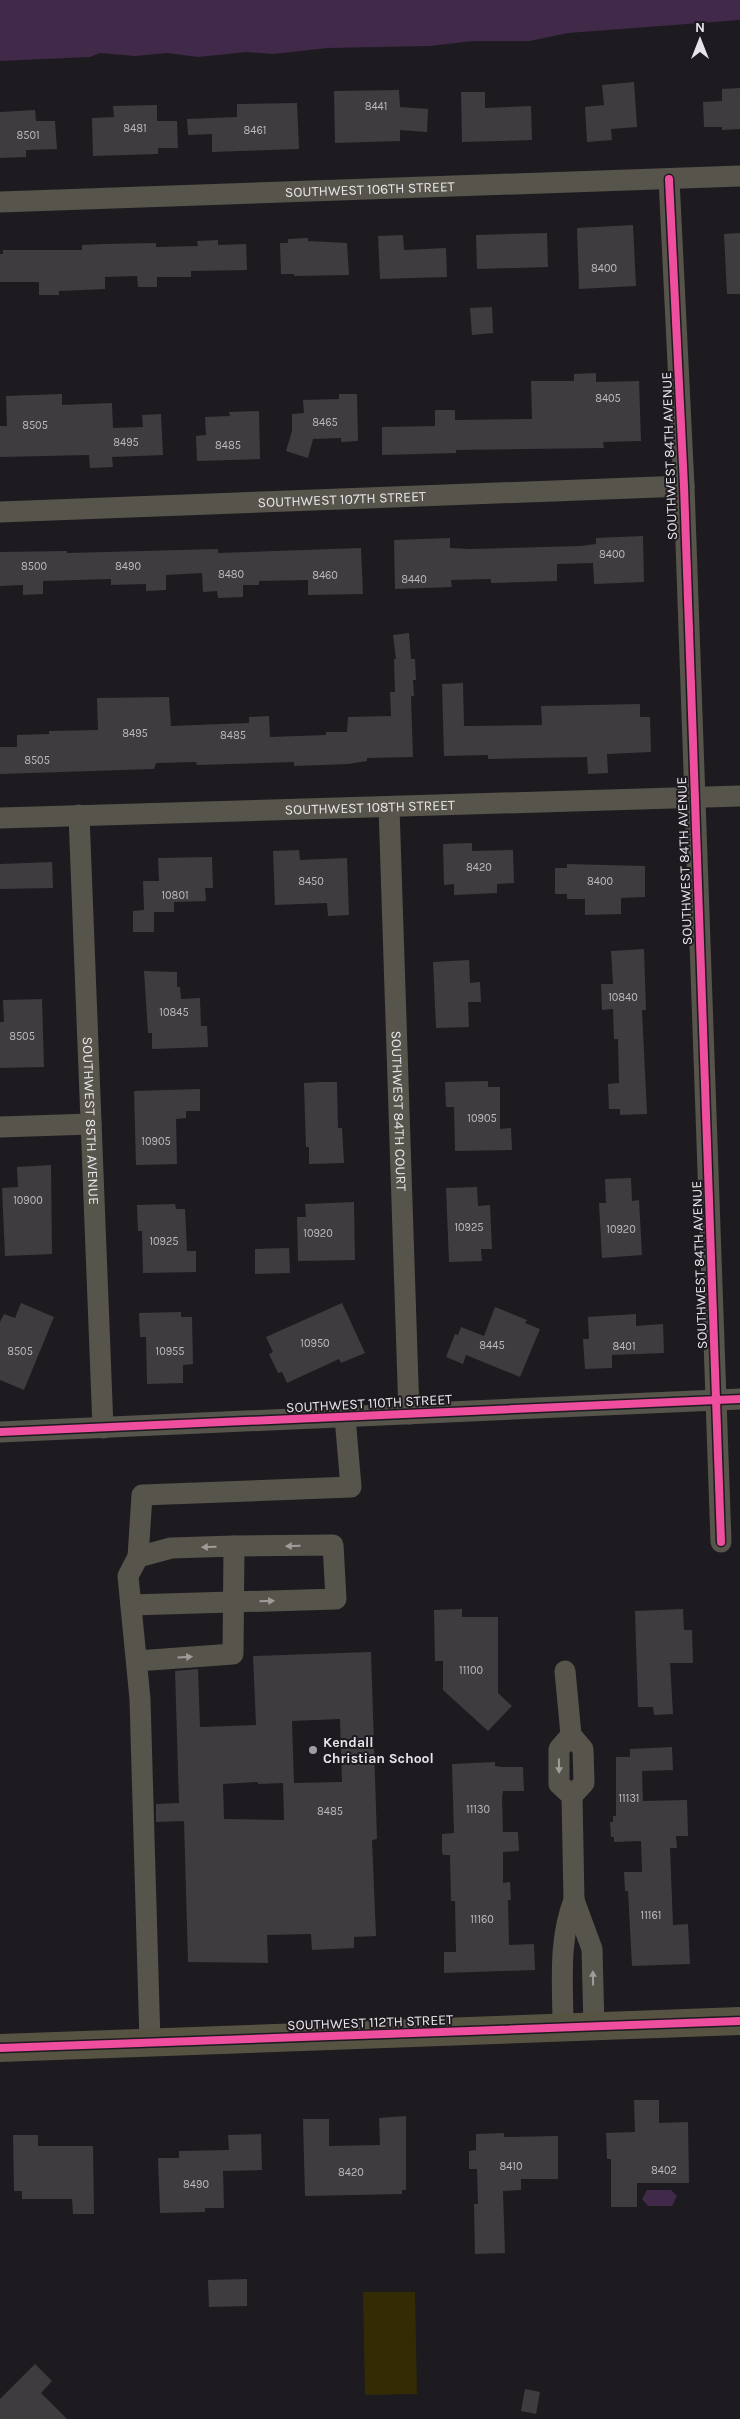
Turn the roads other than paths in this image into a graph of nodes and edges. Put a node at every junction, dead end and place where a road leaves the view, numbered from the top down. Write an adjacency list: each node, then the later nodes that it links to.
1 (740, 176): 2 (street, SOUTHWEST 106TH STREET)
2 (669, 179): 3 (street, SOUTHWEST 106TH STREET); 4 (street, SOUTHWEST 84TH AVENUE)
3 (0, 202)
4 (684, 486): 5 (street, SOUTHWEST 107TH STREET); 7 (street, SOUTHWEST 84TH AVENUE)
5 (0, 512)
6 (740, 796): 7 (street, SOUTHWEST 108TH STREET)
7 (694, 797): 8 (street, SOUTHWEST 108TH STREET); 13 (street, SOUTHWEST 84TH AVENUE)
8 (389, 806): 9 (street, SOUTHWEST 108TH STREET); 15 (street, SOUTHWEST 84TH COURT)
9 (80, 815): 10 (street, SOUTHWEST 108TH STREET); 11 (street, SOUTHWEST 85TH AVENUE)
10 (0, 818)
11 (91, 1124): 12 (street); 17 (street, SOUTHWEST 85TH AVENUE)
12 (0, 1127)
13 (717, 1399): 14 (street, SOUTHWEST 110TH STREET); 15 (street, SOUTHWEST 110TH STREET); 19 (street, SOUTHWEST 84TH AVENUE)
14 (740, 1399)
15 (409, 1414): 16 (street, SOUTHWEST 110TH STREET)
16 (345, 1418): 17 (street, SOUTHWEST 110TH STREET); 21 (street)
17 (103, 1428): 18 (street, SOUTHWEST 110TH STREET)
18 (0, 1432)
19 (721, 1542)
20 (234, 1546): 21 (street, one-way to 21); 22 (street); 22 (street, one-way to 20)
21 (138, 1557): 23 (street)
22 (234, 1602): 23 (street); 24 (street, one-way to 22)
23 (131, 1605): 24 (street)
24 (137, 1661): 30 (street)
25 (565, 1672): 26 (street)
26 (574, 1900): 28 (street, one-way to 26); 29 (street)
27 (740, 2021): 28 (main road, SOUTHWEST 112TH STREET)
28 (594, 2027): 29 (main road, SOUTHWEST 112TH STREET)
29 (563, 2028): 30 (main road, SOUTHWEST 112TH STREET)
30 (150, 2043): 31 (main road, SOUTHWEST 112TH STREET)
31 (0, 2048)

